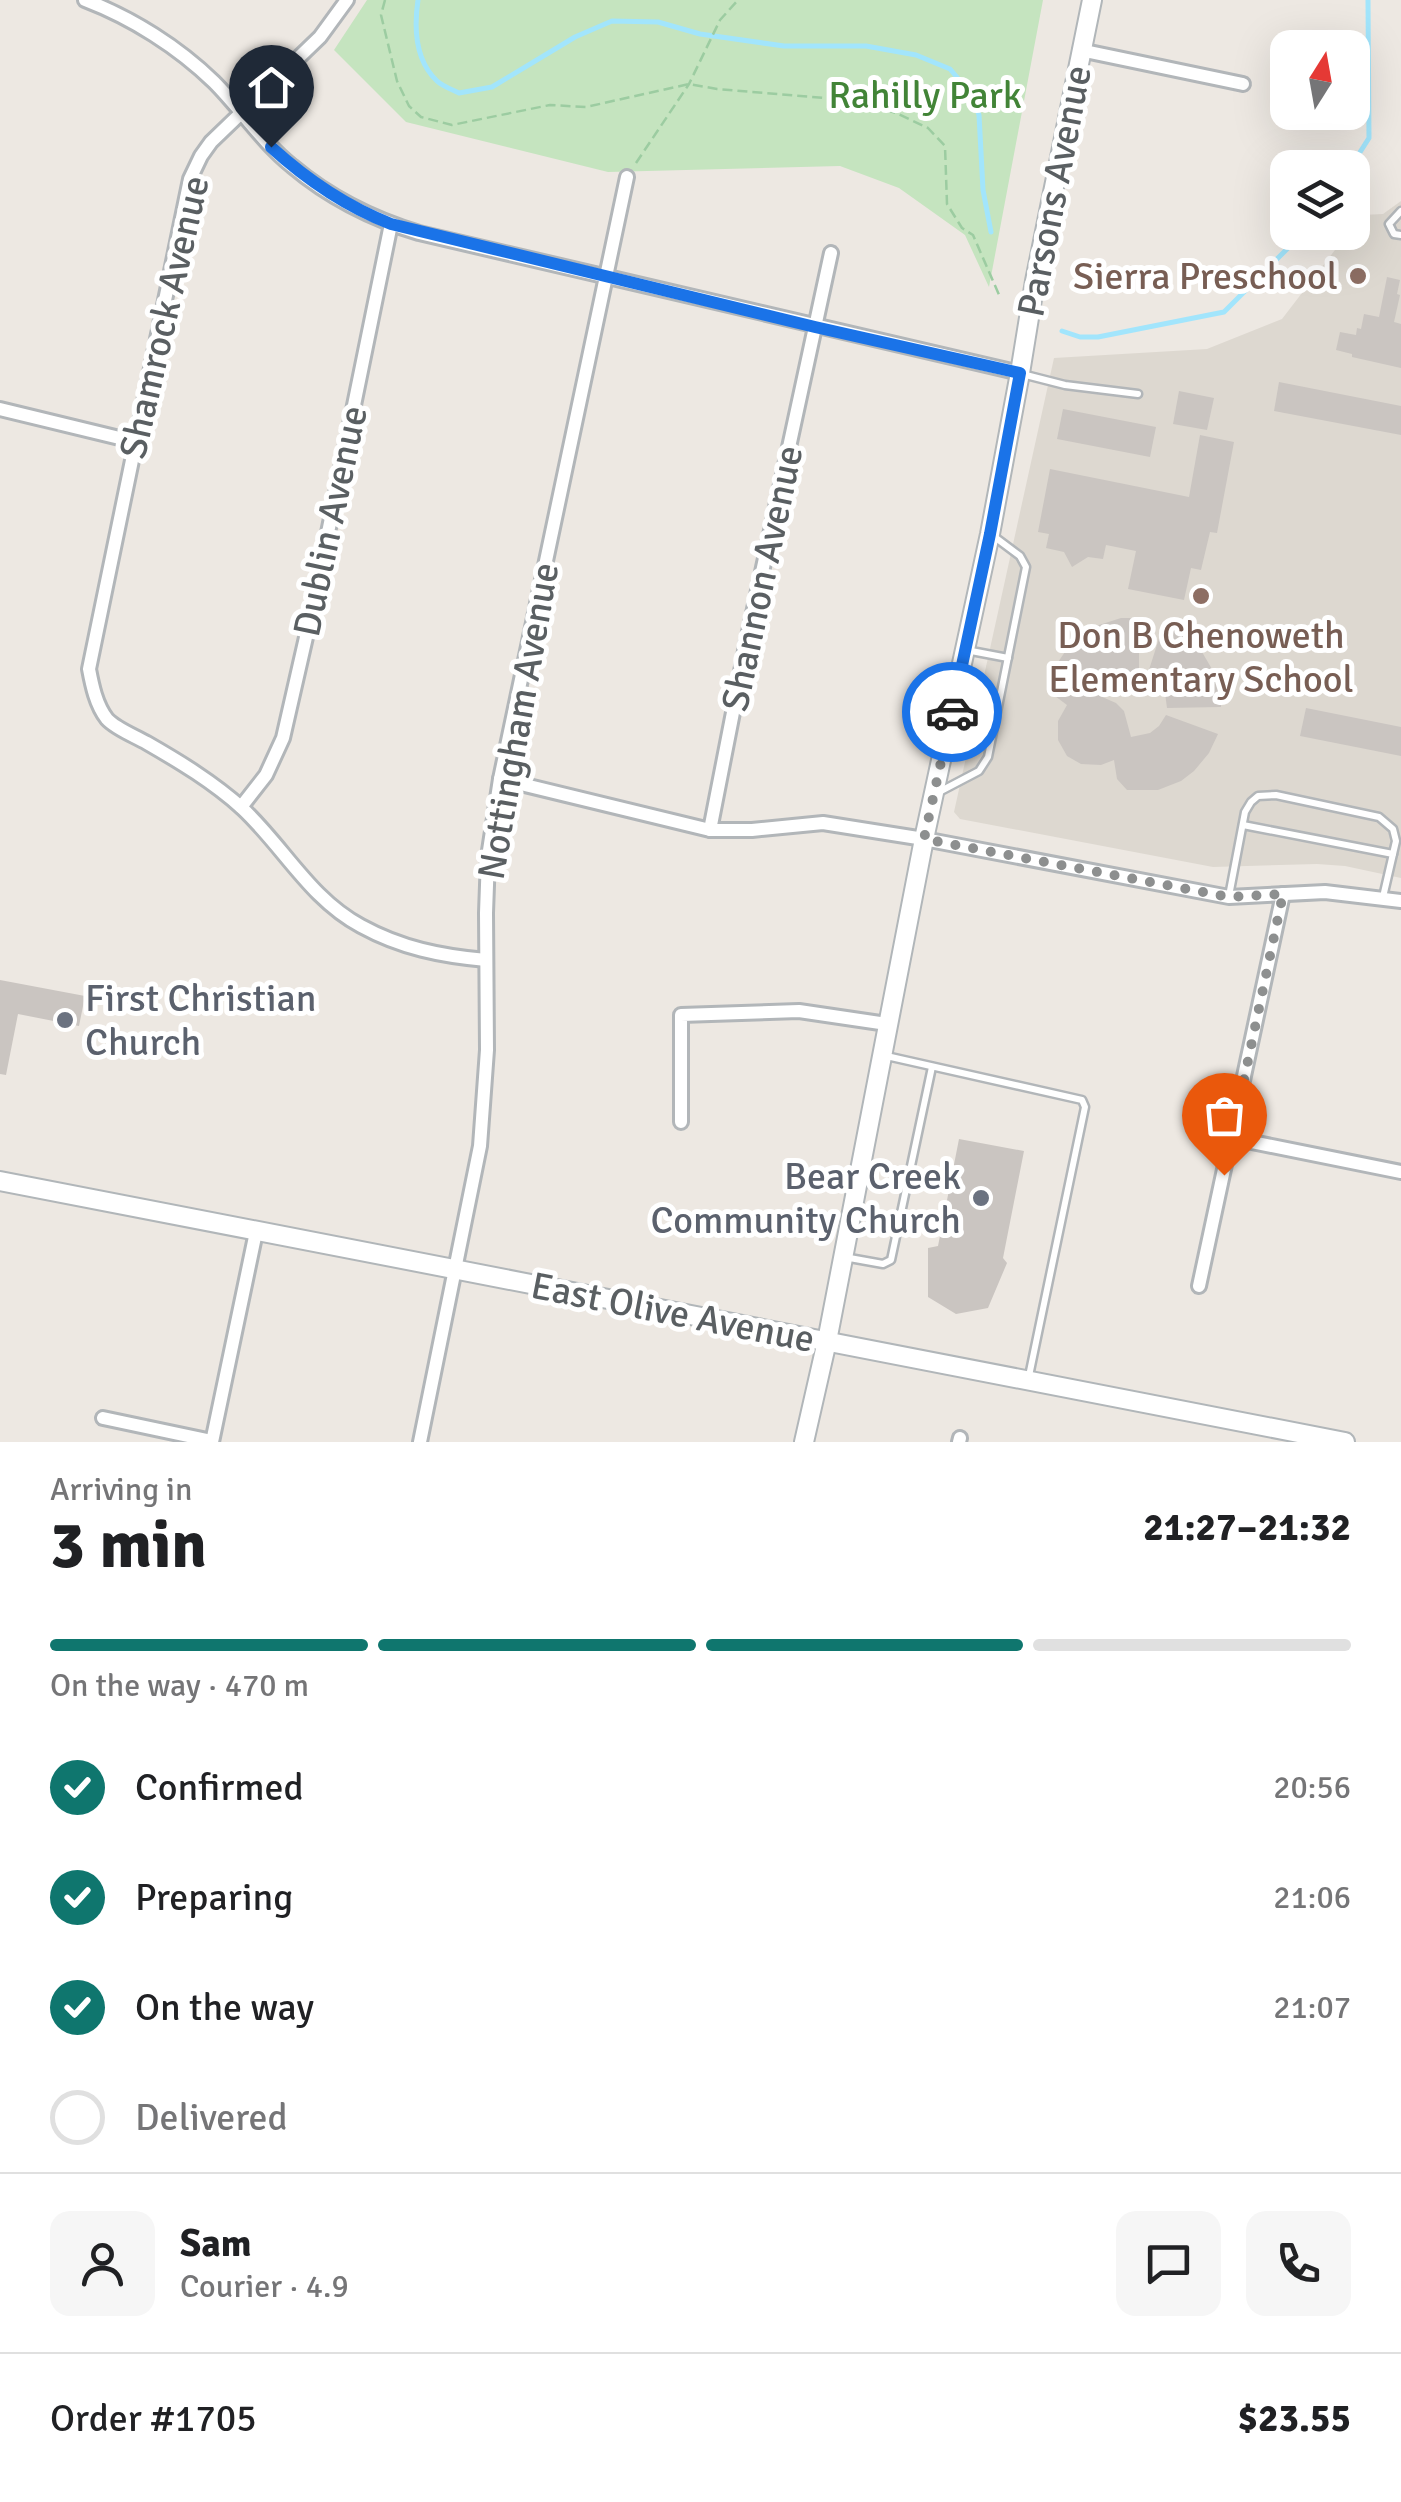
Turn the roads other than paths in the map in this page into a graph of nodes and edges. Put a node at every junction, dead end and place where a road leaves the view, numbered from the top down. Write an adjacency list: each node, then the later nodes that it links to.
1 (85, 0): 6 (street)
2 (348, 0): 6 (street, Shamrock Avenue)
3 (1092, 0): 4 (street, Parsons Avenue)
4 (1080, 50): 5 (street); 14 (street, Parsons Avenue)
5 (1243, 84)
6 (242, 112): 9 (street); 17 (street, Shamrock Avenue)
7 (627, 177): 12 (street, Nottingham Avenue)
8 (1401, 211): 10 (lane)
9 (391, 224): 12 (street); 23 (street, Dublin Avenue)
10 (1401, 235)
11 (831, 253): 13 (street, Shannon Avenue)
12 (605, 276): 13 (street); 21 (street, Nottingham Avenue)
13 (815, 327): 14 (street); 25 (street, Shannon Avenue)
14 (1020, 373): 15 (lane); 18 (street, Parsons Avenue)
15 (1138, 394)
16 (0, 409): 17 (street)
17 (136, 442): 23 (street, Shamrock Avenue)
18 (990, 534): 19 (street, Parsons Avenue); 20 (lane)
19 (965, 650): 20 (lane); 22 (street, Parsons Avenue)
20 (1008, 658): 22 (lane)
21 (500, 779): 25 (street); 32 (street, Nottingham Avenue)
22 (934, 795): 26 (street, Parsons Avenue)
23 (241, 806): 32 (street)
24 (1243, 825): 27 (lane); 27 (lane); 29 (lane)
25 (710, 830): 26 (street)
26 (924, 839): 29 (street); 33 (street, Parsons Avenue)
27 (1393, 854): 30 (lane)
28 (1283, 894): 29 (street); 30 (street); 37 (street)
29 (1229, 897)
30 (1383, 898): 31 (street)
31 (1401, 901)
32 (486, 960): 42 (street, Nottingham Avenue)
33 (887, 1024): 34 (street, Parsons Avenue); 36 (street)
34 (881, 1055): 35 (lane); 41 (street, Parsons Avenue)
35 (932, 1066): 41 (lane); 45 (lane)
36 (681, 1122)
37 (1232, 1138): 38 (street); 43 (street)
38 (1401, 1172)
39 (0, 1181): 40 (street, East Olive Avenue)
40 (256, 1232): 42 (street, East Olive Avenue); 47 (street)
41 (843, 1256): 44 (street, Parsons Avenue)
42 (455, 1270): 44 (street, East Olive Avenue); 48 (street, Nottingham Avenue)
43 (1199, 1286)
44 (827, 1341): 45 (street, East Olive Avenue); 49 (street, Parsons Avenue)
45 (1028, 1380): 50 (street, East Olive Avenue)
46 (103, 1418): 47 (street)
47 (212, 1441)
48 (420, 1442)
49 (804, 1442)
50 (1345, 1442)

